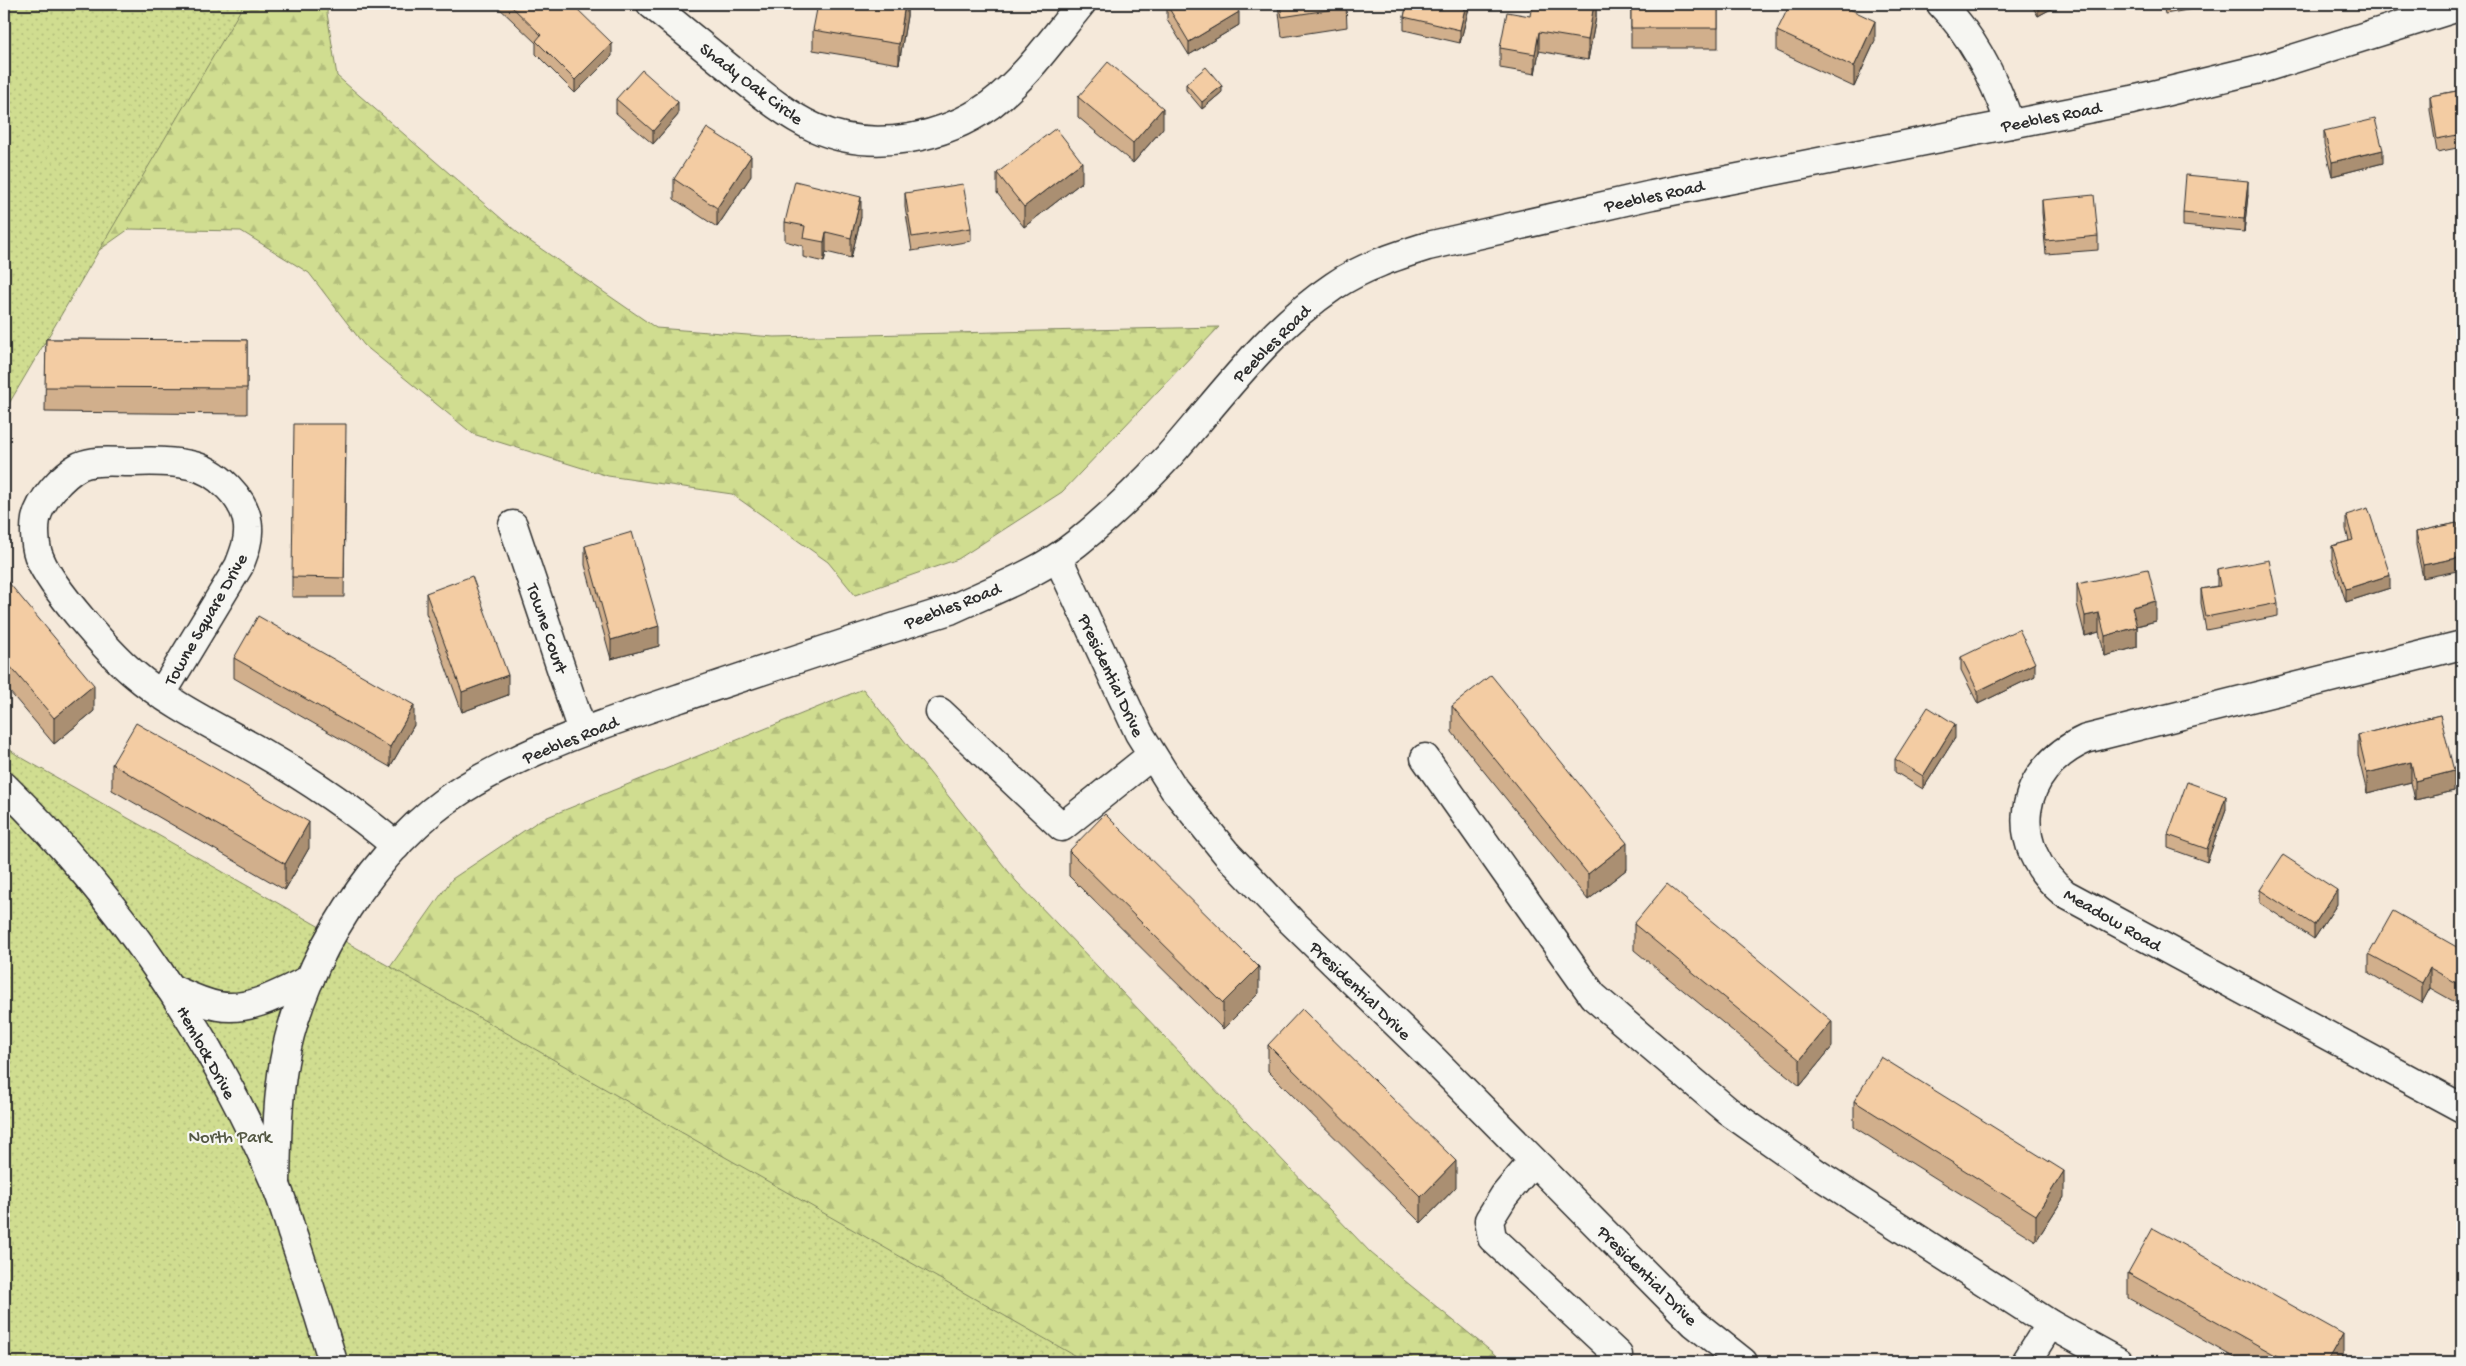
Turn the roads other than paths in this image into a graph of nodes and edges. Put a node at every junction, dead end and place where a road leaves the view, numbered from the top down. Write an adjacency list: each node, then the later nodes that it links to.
1 (651, 4): 2 (street, Shady Oak Circle)
2 (1081, 4)
3 (1941, 4): 5 (street)
4 (2462, 6): 5 (street, Peebles Road)
5 (2010, 124): 7 (street, Peebles Road)
6 (513, 525): 11 (street, Towne Court)
7 (1058, 558): 11 (street, Peebles Road); 12 (street, Presidential Drive)
8 (2462, 645): 18 (street, Meadow Road)
9 (161, 695): 9 (street, Towne Square Drive); 15 (street, Towne Square Drive)
10 (940, 712): 12 (street)
11 (582, 731): 15 (street, Peebles Road)
12 (1152, 755): 19 (street, Presidential Drive)
13 (1424, 758): 21 (street)
14 (4, 786): 17 (street, Hemlock Drive)
15 (396, 846): 16 (street, Peebles Road)
16 (310, 979): 17 (street); 20 (street, Peebles Road)
17 (170, 988): 20 (street, Hemlock Drive)
18 (2462, 1108)
19 (1534, 1161): 22 (street); 24 (street, Presidential Drive)
20 (276, 1184): 23 (street, Hemlock Drive)
21 (2050, 1324): 25 (street); 26 (street)
22 (1618, 1355)
23 (333, 1362)
24 (1743, 1362)
25 (2026, 1362)
26 (2119, 1362)

